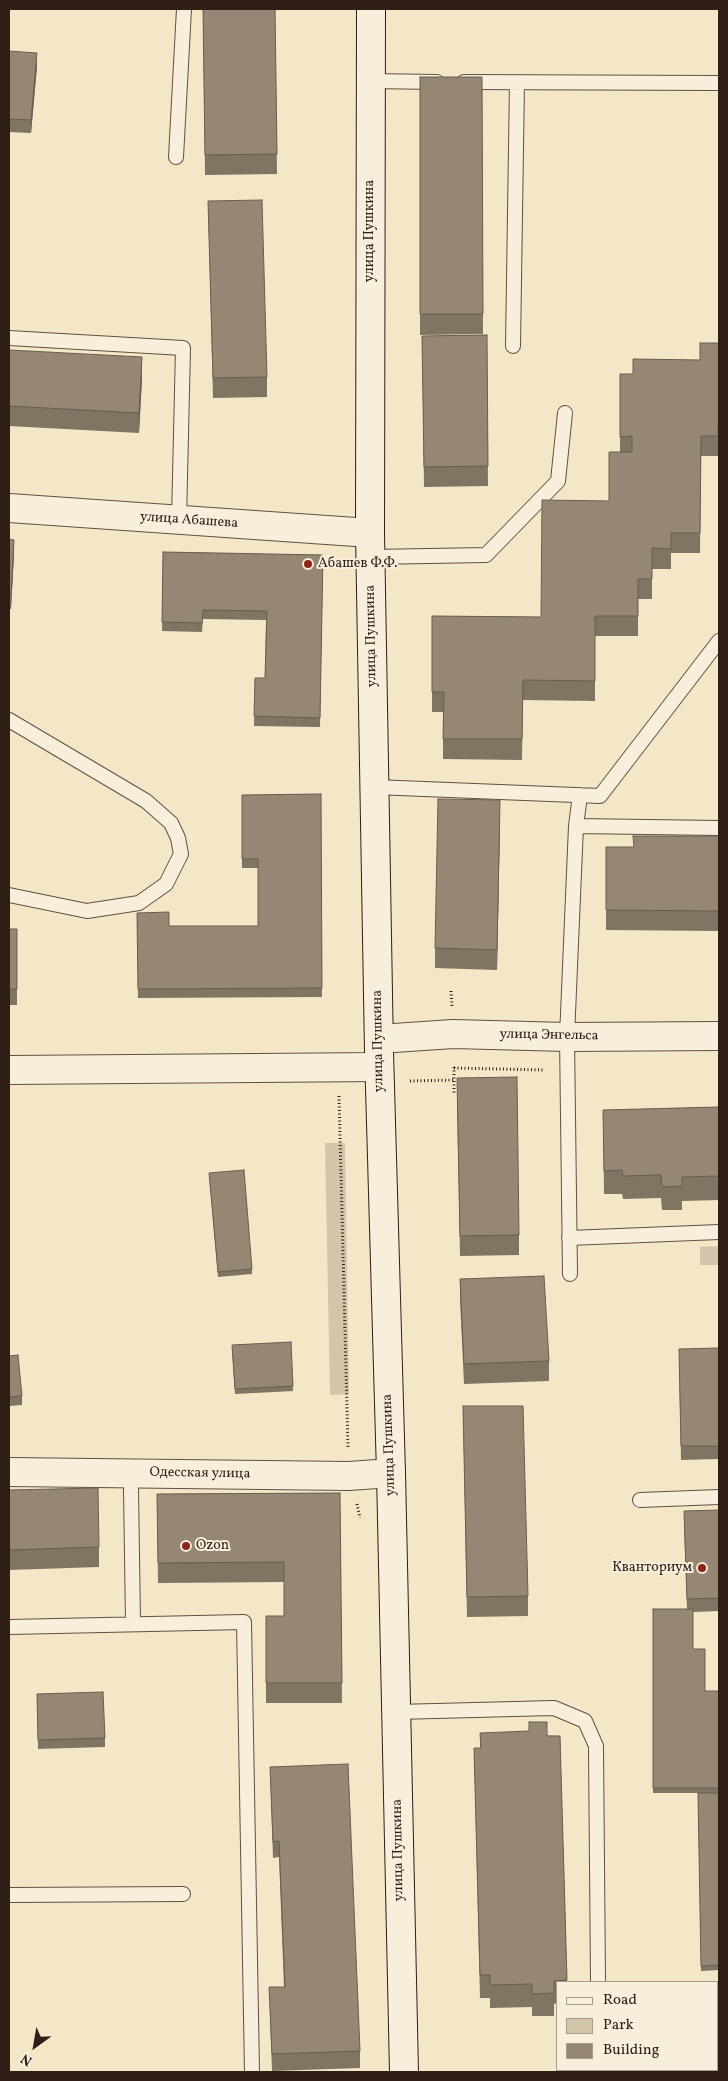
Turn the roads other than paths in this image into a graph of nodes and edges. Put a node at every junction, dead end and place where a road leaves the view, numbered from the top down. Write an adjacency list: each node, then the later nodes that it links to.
1 (184, 9): 6 (lane)
2 (370, 9): 3 (main road, улица Пушкина)
3 (370, 82): 4 (lane); 12 (main road, улица Пушкина)
4 (517, 82): 5 (lane); 8 (lane)
5 (719, 83)
6 (176, 158)
7 (9, 338): 11 (lane)
8 (513, 346)
9 (566, 413): 12 (lane)
10 (9, 508): 11 (main road, улица Абашева)
11 (179, 520): 12 (main road, улица Абашева)
12 (370, 545): 15 (main road, улица Пушкина)
13 (719, 641): 16 (lane)
14 (9, 720): 19 (lane)
15 (374, 787): 16 (lane); 22 (main road, улица Пушкина)
16 (580, 795): 17 (lane)
17 (576, 826): 18 (lane); 21 (lane)
18 (719, 828)
19 (9, 896)
20 (719, 1036): 21 (main road, улица Энгельса)
21 (567, 1037): 22 (main road, улица Энгельса); 26 (lane)
22 (378, 1039): 23 (main road, улица Пушкина)
23 (379, 1067): 24 (main road); 29 (main road, улица Пушкина)
24 (9, 1070)
25 (719, 1232): 26 (lane)
26 (569, 1238): 27 (lane)
27 (570, 1274)
28 (9, 1472): 29 (main road, Одесская улица)
29 (392, 1473): 35 (main road, улица Пушкина)
30 (131, 1488): 33 (lane)
31 (719, 1497): 32 (lane)
32 (640, 1500)
33 (133, 1623): 34 (lane); 39 (lane)
34 (9, 1627)
35 (396, 1712): 38 (lane); 40 (main road, улица Пушкина)
36 (183, 1894): 37 (lane)
37 (9, 1895)
38 (598, 1981)
39 (252, 2072)
40 (404, 2072)

